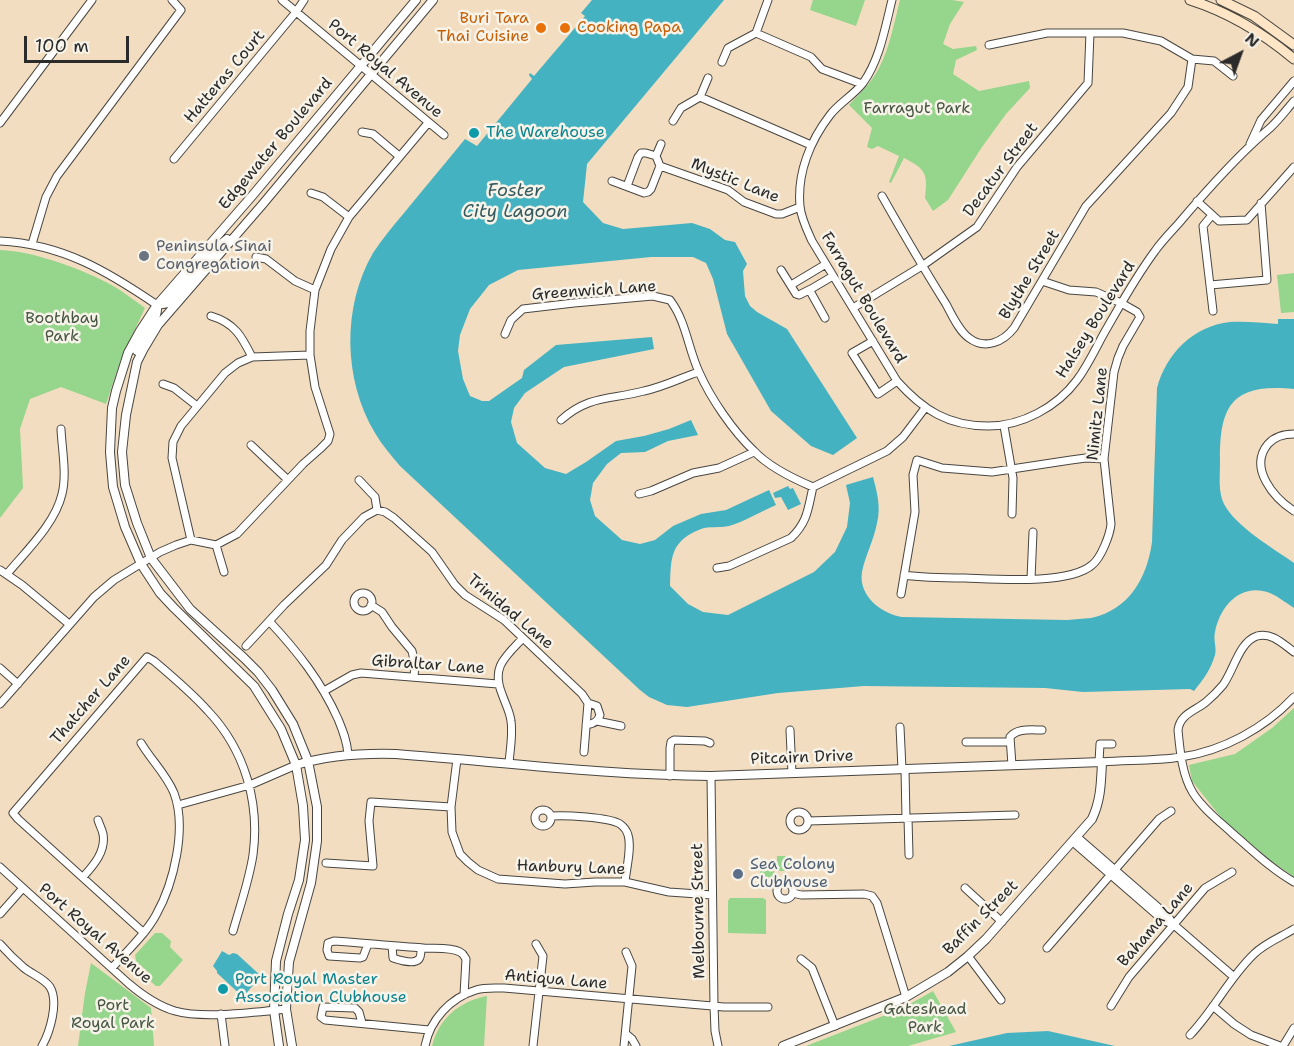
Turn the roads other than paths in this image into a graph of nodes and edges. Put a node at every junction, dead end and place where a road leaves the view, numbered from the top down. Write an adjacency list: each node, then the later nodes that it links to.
1 (92, 0): 28 (street)
2 (172, 0): 51 (street)
3 (282, 0): 11 (street, Port Royal Avenue)
4 (304, 0): 11 (street, Hatteras Court)
5 (416, 0): 19 (street, Edgewater Boulevard)
6 (433, 0): 20 (street, Edgewater Boulevard)
7 (768, 0): 12 (street)
8 (892, 0): 24 (street, Farragut Boulevard)
9 (1190, 0): 17 (main road)
10 (1221, 0): 15 (main road)
11 (296, 12): 19 (street, Port Royal Avenue); 37 (street, Hatteras Court)
12 (756, 33): 18 (street); 24 (street)
13 (1090, 33): 14 (street); 16 (street); 54 (street, Decatur Street)
14 (989, 45)
15 (1294, 45)
16 (1192, 59): 21 (street); 57 (street, Blythe Street)
17 (1294, 60)
18 (722, 62)
19 (361, 66): 20 (street, Port Royal Avenue); 63 (street, Edgewater Boulevard)
20 (371, 73): 29 (street, Port Royal Avenue); 49 (street, Edgewater Boulevard)
21 (1233, 76)
22 (708, 78): 25 (street)
23 (1294, 81): 34 (street, Halsey Boulevard)
24 (862, 84): 33 (street, Farragut Boulevard)
25 (700, 97): 27 (street); 33 (street)
26 (1294, 100): 34 (street, Halsey Boulevard)
27 (673, 121)
28 (0, 123)
29 (428, 123): 31 (street, Port Royal Avenue); 35 (street)
30 (362, 132): 35 (street)
31 (444, 135)
32 (661, 144): 36 (street)
33 (810, 145): 46 (street, Farragut Boulevard)
34 (1249, 146): 44 (street, Halsey Boulevard)
35 (399, 156): 48 (street)
36 (656, 156): 38 (street); 41 (street)
37 (174, 159)
38 (660, 166): 41 (street); 46 (street, Mystic Lane)
39 (1294, 167): 45 (street)
40 (612, 181): 41 (street)
41 (627, 186)
42 (310, 194): 48 (street)
43 (882, 196): 54 (street, Blythe Street)
44 (1197, 201): 47 (street); 62 (street, Halsey Boulevard)
45 (1261, 203): 47 (street); 59 (street)
46 (800, 207): 53 (street, Farragut Boulevard)
47 (1212, 215): 59 (street)
48 (349, 217): 61 (street)
49 (242, 228): 63 (street, Edgewater Boulevard); 73 (street, Edgewater Boulevard)
50 (0, 241): 51 (street)
51 (32, 244): 63 (street)
52 (256, 257): 61 (street)
53 (826, 264): 56 (street, Farragut Boulevard); 58 (street)
54 (922, 266): 57 (street, Blythe Street); 64 (street, Decatur Street)
55 (781, 270): 58 (street)
56 (833, 276): 60 (street); 64 (street, Farragut Boulevard)
57 (1042, 281): 62 (street)
58 (791, 285): 60 (street)
59 (1210, 285): 65 (street)
60 (811, 289): 67 (street)
61 (315, 290): 70 (street)
62 (1121, 303): 79 (street, Halsey Boulevard); 84 (street, Nimitz Lane)
63 (157, 305): 73 (street, Edgewater Boulevard); 97 (street, Edgewater Boulevard)
64 (853, 308): 69 (street, Farragut Boulevard)
65 (1213, 311)
66 (211, 316): 71 (street)
67 (825, 318)
68 (505, 334): 72 (street, Greenwich Lane)
69 (873, 341): 74 (street, Farragut Boulevard); 74 (street)
70 (310, 355): 71 (street); 86 (street)
71 (252, 357): 76 (street)
72 (698, 372): 78 (street); 83 (street, Greenwich Lane)
73 (133, 380): 96 (street, Edgewater Boulevard)
74 (897, 381): 77 (street, Farragut Boulevard)
75 (163, 384): 76 (street)
76 (196, 406): 94 (street)
77 (925, 408): 79 (street, Halsey Boulevard); 88 (street)
78 (561, 420)
79 (1004, 426): 85 (street)
80 (61, 429): 101 (street)
81 (1294, 434): 91 (street)
82 (251, 446): 86 (street)
83 (754, 452): 88 (street, Greenwich Lane); 89 (street)
84 (1104, 459): 85 (street); 103 (street, Nimitz Lane)
85 (1011, 469): 92 (street); 102 (street)
86 (288, 480): 95 (street)
87 (359, 480): 90 (street)
88 (813, 487): 98 (street)
89 (639, 494)
90 (377, 510): 106 (street); 108 (street, Trinidad Lane)
91 (1294, 511)
92 (1012, 514)
93 (1033, 532): 103 (street)
94 (191, 540): 95 (street); 96 (street)
95 (216, 545): 100 (street)
96 (151, 558): 97 (street); 134 (street, Edgewater Boulevard)
97 (141, 564): 107 (street); 137 (street, Edgewater Boulevard)
98 (717, 568)
99 (0, 570): 101 (street)
100 (224, 572)
101 (7, 574): 107 (street)
102 (904, 575): 103 (street, Nimitz Lane); 104 (street)
103 (1031, 579)
104 (901, 594)
105 (371, 605): 112 (street)
106 (269, 621): 109 (street); 115 (street)
107 (69, 624): 113 (street)
108 (523, 638): 114 (street); 117 (street, Trinidad Lane)
109 (246, 646)
110 (1294, 652): 132 (street)
111 (0, 668): 113 (street)
112 (414, 677): 114 (street, Gibraltar Lane); 115 (street, Gibraltar Lane)
113 (18, 684): 118 (street)
114 (498, 684): 136 (street)
115 (324, 691): 131 (street)
116 (1294, 698): 132 (street, Pitcairn Drive)
117 (588, 703): 119 (street, Trinidad Lane); 120 (street)
118 (0, 704)
119 (597, 721): 120 (street); 121 (street)
120 (586, 725): 130 (street)
121 (621, 726)
122 (900, 727): 139 (street)
123 (790, 730): 140 (street)
124 (1042, 730): 126 (street)
125 (966, 742): 126 (street)
126 (1010, 742): 138 (street)
127 (141, 743): 144 (street)
128 (710, 743): 141 (street)
129 (1112, 744): 135 (street)
130 (584, 752)
131 (348, 754): 133 (street, Pitcairn Drive); 134 (street, Pitcairn Drive)
132 (1182, 757): 135 (street, Pitcairn Drive); 160 (street)
133 (457, 759): 136 (street, Pitcairn Drive); 145 (street, Hanbury Lane)
134 (308, 761): 137 (street, Pitcairn Drive); 191 (street, Edgewater Boulevard)
135 (1100, 762): 138 (street, Pitcairn Drive); 152 (street, Baffin Street)
136 (509, 764): 141 (street, Pitcairn Drive)
137 (296, 765): 143 (street); 192 (street, Edgewater Boulevard)
138 (1012, 765): 139 (street, Pitcairn Drive)
139 (904, 769): 140 (street, Pitcairn Drive); 149 (street)
140 (792, 773): 142 (street, Pitcairn Drive)
141 (670, 776): 142 (street, Pitcairn Drive)
142 (711, 776): 164 (street, Melbourne Street)
143 (250, 785): 144 (street); 158 (street, Thatcher Lane); 169 (street, Thatcher Lane)
144 (177, 805): 170 (street)
145 (451, 807): 154 (street); 159 (street, Hanbury Lane)
146 (1171, 812): 156 (street)
147 (1015, 815): 149 (street)
148 (551, 816): 159 (street)
149 (907, 818): 151 (street); 153 (street)
150 (98, 820): 158 (street)
151 (808, 821)
152 (1075, 839): 156 (street); 166 (street, Baffin Street)
153 (909, 855)
154 (326, 863)
155 (0, 867): 161 (street, Port Royal Avenue)
156 (1113, 872): 167 (street); 176 (street)
157 (1232, 872): 167 (street, Bahama Lane)
158 (83, 878): 170 (street, Thatcher Lane)
159 (625, 882): 164 (street, Hanbury Lane)
160 (1294, 882)
161 (23, 888): 165 (street); 180 (street, Port Royal Avenue)
162 (965, 888): 166 (street)
163 (793, 893): 184 (street)
164 (712, 895): 187 (street, Melbourne Street)
165 (0, 914)
166 (1002, 922): 178 (street, Baffin Street)
167 (1173, 924): 181 (street); 189 (street, Bahama Lane)
168 (1294, 929): 181 (street)
169 (232, 931)
170 (144, 933): 180 (street)
171 (0, 944): 200 (street)
172 (368, 944): 172 (street); 174 (street)
173 (536, 945): 182 (street)
174 (392, 946): 175 (street); 175 (street)
175 (421, 948): 183 (street)
176 (1047, 948)
177 (626, 952): 185 (street)
178 (968, 956): 184 (street, Baffin Street); 186 (street)
179 (801, 959): 195 (street)
180 (112, 968): 193 (street, Port Royal Avenue)
181 (1234, 977): 190 (street)
182 (539, 992): 183 (street, Antiqua Lane); 185 (street, Antiqua Lane); 205 (street)
183 (464, 995): 197 (street, Antiqua Lane)
184 (906, 997): 195 (street, Baffin Street)
185 (629, 999): 187 (street, Antiqua Lane); 198 (street)
186 (1001, 1000)
187 (714, 1006): 188 (street, Antiqua Lane); 208 (street, Melbourne Street)
188 (768, 1006)
189 (1111, 1006)
190 (1213, 1006): 199 (street); 210 (street)
191 (286, 1009): 192 (street, Port Royal Avenue); 203 (street, Edgewater Boulevard)
192 (274, 1010): 193 (street, Port Royal Avenue); 202 (street, Edgewater Boulevard)
193 (221, 1014): 201 (street)
194 (362, 1023): 194 (street); 197 (street)
195 (835, 1026): 209 (street, Baffin Street)
196 (1294, 1028): 210 (street)
197 (429, 1029): 204 (street, Antiqua Lane)
198 (626, 1034): 206 (street); 207 (street)
199 (1190, 1035)
200 (42, 1046)
201 (225, 1046)
202 (279, 1046)
203 (292, 1046)
204 (425, 1046)
205 (533, 1046)
206 (624, 1046)
207 (636, 1046)
208 (718, 1046)
209 (783, 1046)
210 (1282, 1046)

